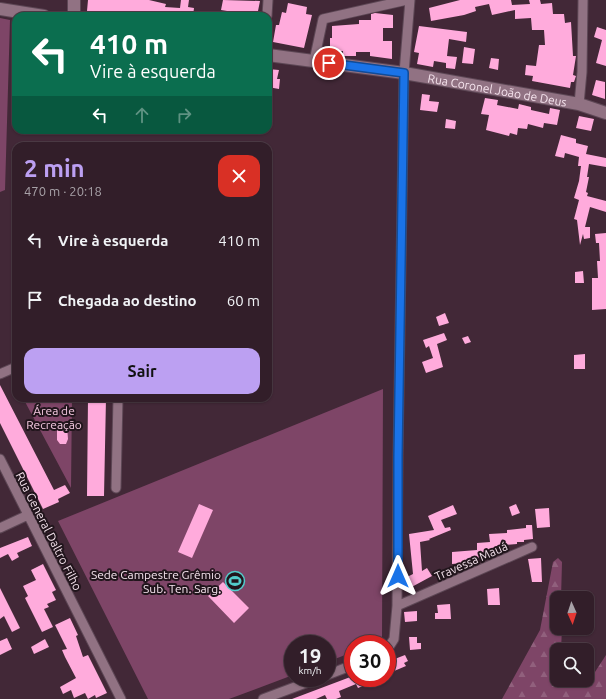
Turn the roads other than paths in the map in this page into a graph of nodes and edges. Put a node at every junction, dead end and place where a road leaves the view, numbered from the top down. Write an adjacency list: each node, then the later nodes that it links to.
1 (74, 0): 7 (street)
2 (268, 0): 8 (street)
3 (408, 0): 10 (street); 11 (street)
4 (583, 0): 12 (street)
5 (0, 9): 6 (street)
6 (19, 12)
7 (74, 12)
8 (267, 12)
9 (272, 56): 10 (street, Rua Coronel João de Deus)
10 (314, 61): 11 (street, Rua Coronel João de Deus)
11 (404, 73): 12 (street, Rua Coronel João de Deus); 22 (street)
12 (579, 104): 13 (street, Rua Coronel João de Deus)
13 (606, 113)
14 (12, 369): 15 (street)
15 (0, 374)
16 (118, 402): 18 (street)
17 (0, 459): 19 (street, Rua General Daltro Filho)
18 (116, 488)
19 (28, 515): 20 (street); 25 (street, Rua General Daltro Filho)
20 (0, 528)
21 (532, 547): 22 (street, Travessa Mauá)
22 (397, 606): 23 (street)
23 (394, 635)
24 (295, 687): 26 (street)
25 (121, 699)
26 (263, 699)

